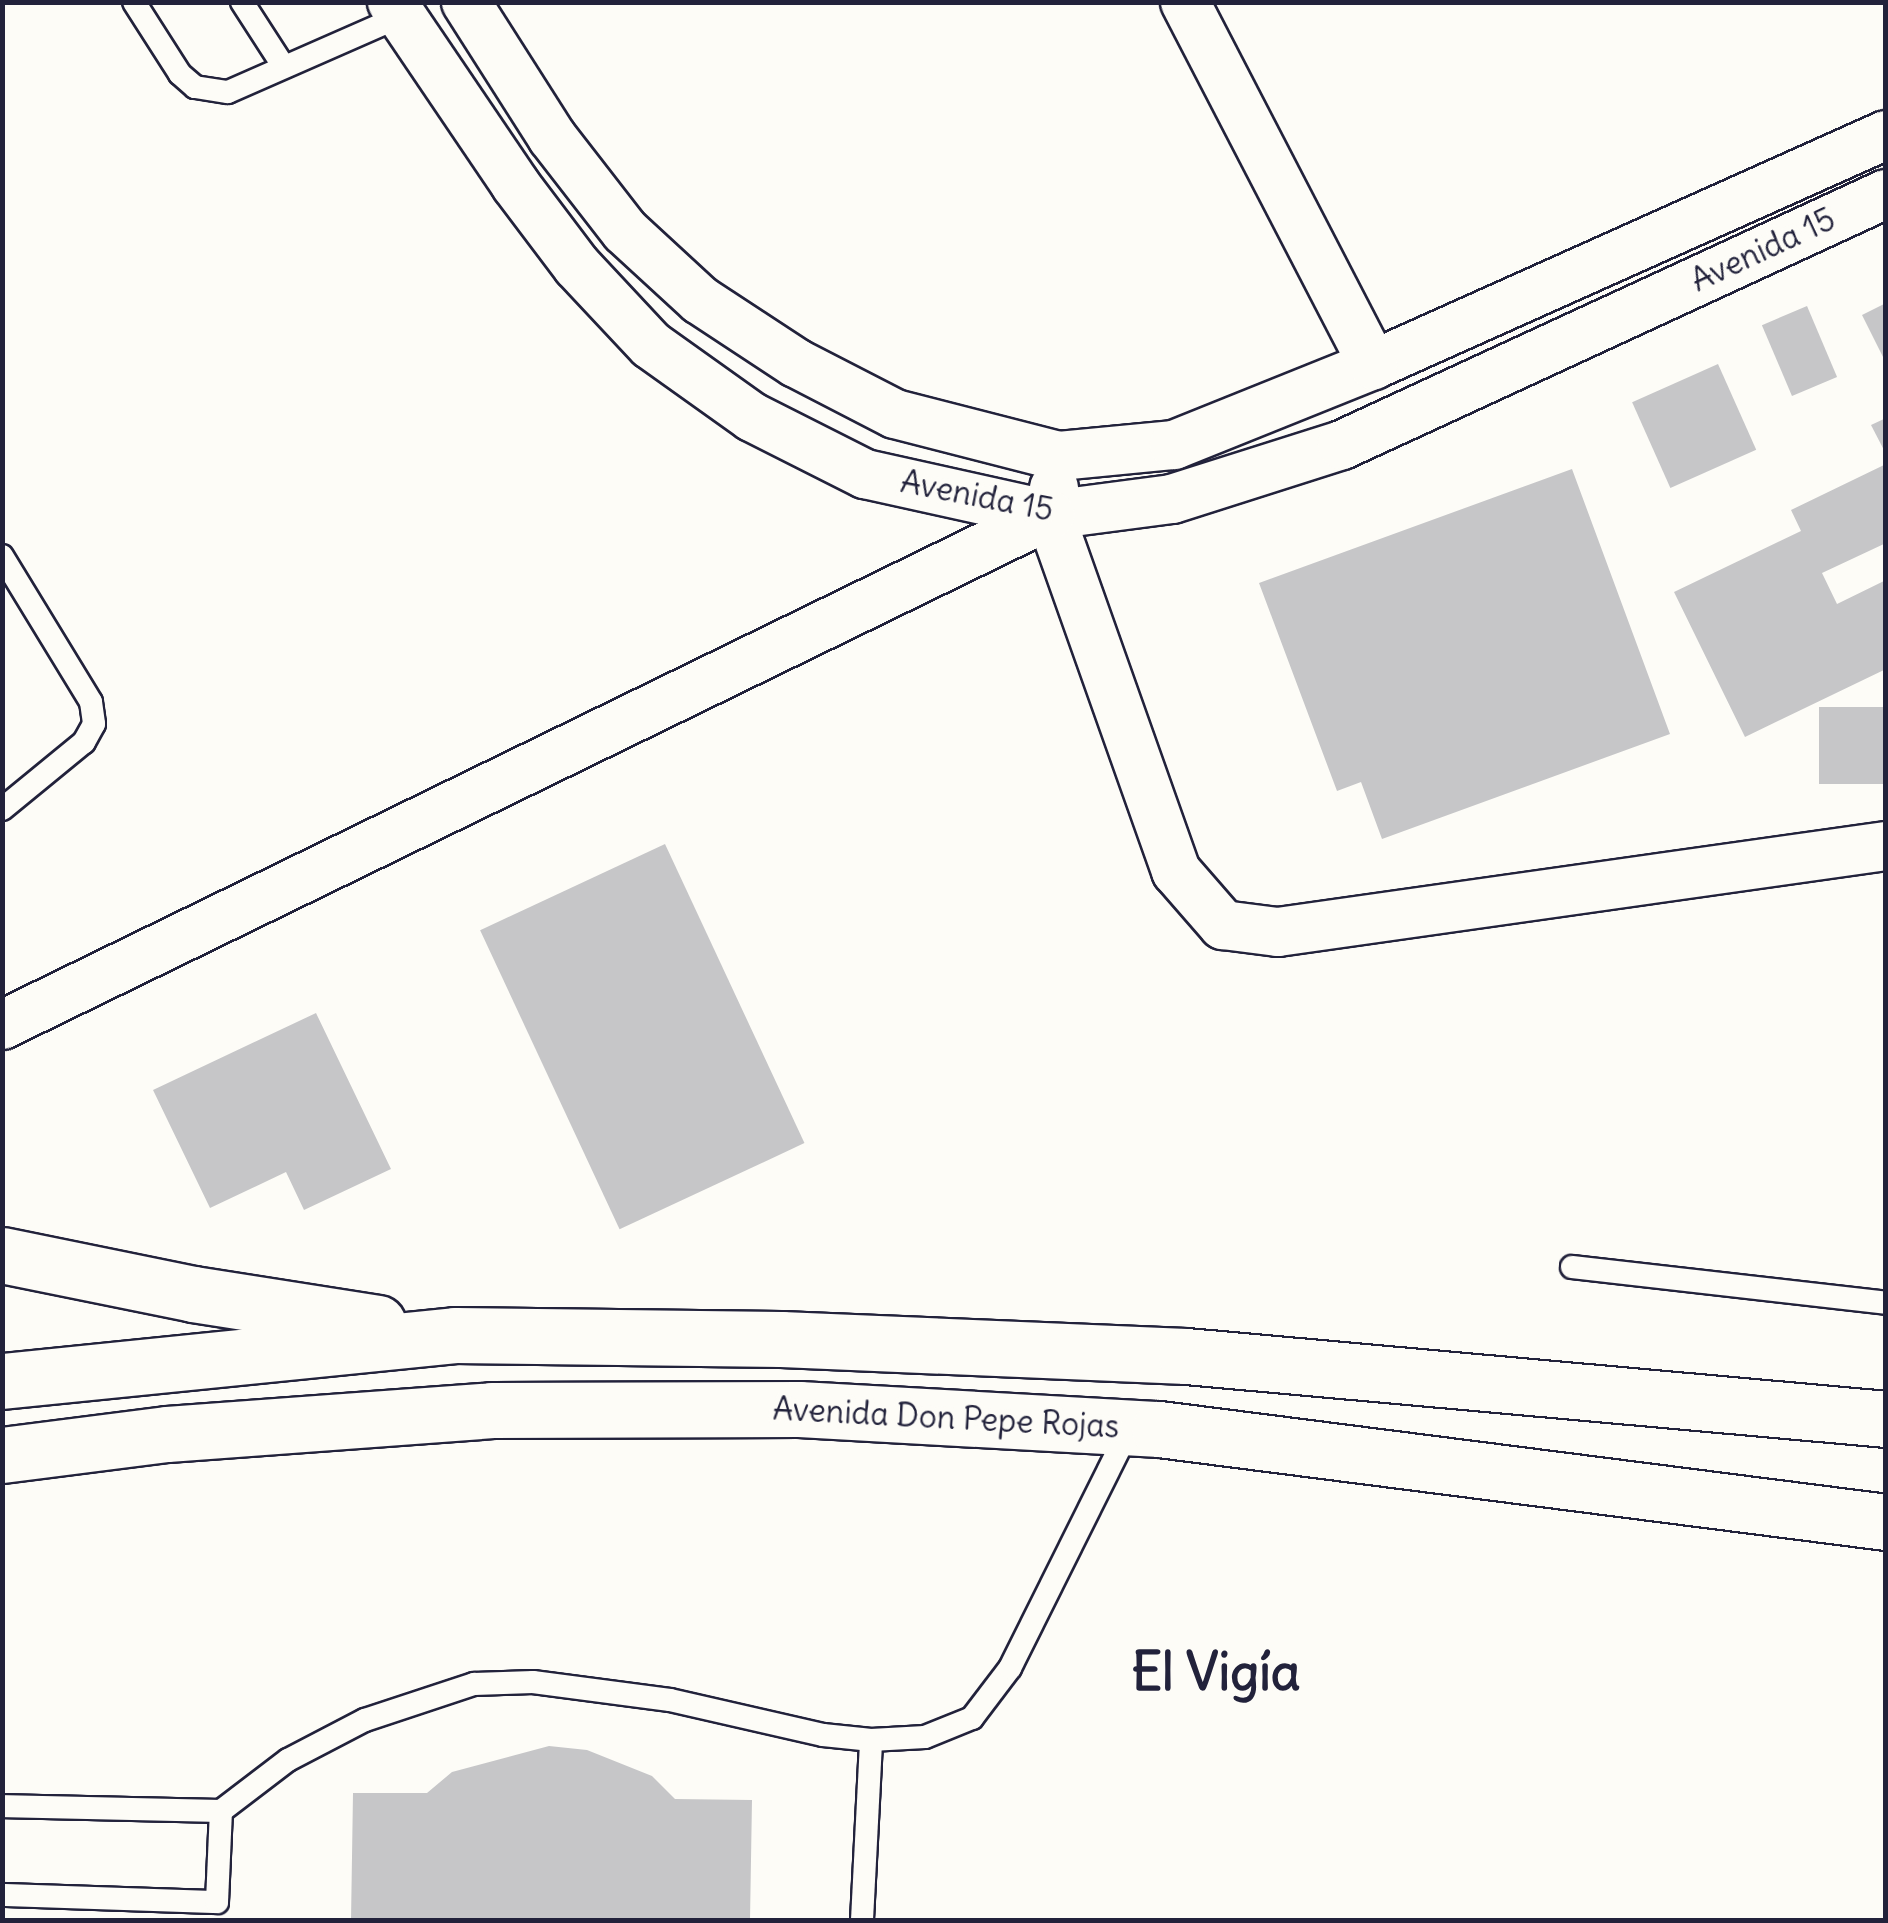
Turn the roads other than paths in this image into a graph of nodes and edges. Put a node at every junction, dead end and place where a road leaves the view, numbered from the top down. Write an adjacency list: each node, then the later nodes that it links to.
1 (134, 2): 6 (lane)
2 (242, 2): 6 (lane)
3 (466, 2): 10 (street, Avenida 15)
4 (1184, 2): 9 (street)
5 (397, 9): 6 (lane); 11 (street, Avenida 15)
6 (284, 67)
7 (1886, 135): 9 (street, Avenida 15)
8 (1886, 194): 11 (street, Avenida 15)
9 (1373, 364): 10 (street, Avenida 15)
10 (1059, 456): 11 (street)
11 (1050, 515): 14 (street); 15 (street)
12 (2, 556): 13 (lane)
13 (2, 809)
14 (1886, 846)
15 (2, 1025)
16 (2, 1255): 19 (highway)
17 (1572, 1267): 18 (lane)
18 (1886, 1304)
19 (456, 1335): 20 (highway); 21 (highway)
20 (2, 1381)
21 (1886, 1419)
22 (1130, 1428): 23 (highway, Avenida Don Pepe Rojas); 24 (highway, Avenida Don Pepe Rojas); 25 (lane)
23 (2, 1455)
24 (1886, 1522)
25 (871, 1740): 27 (lane); 29 (lane)
26 (2, 1806): 27 (lane)
27 (220, 1810): 28 (lane)
28 (2, 1895)
29 (862, 1920)

